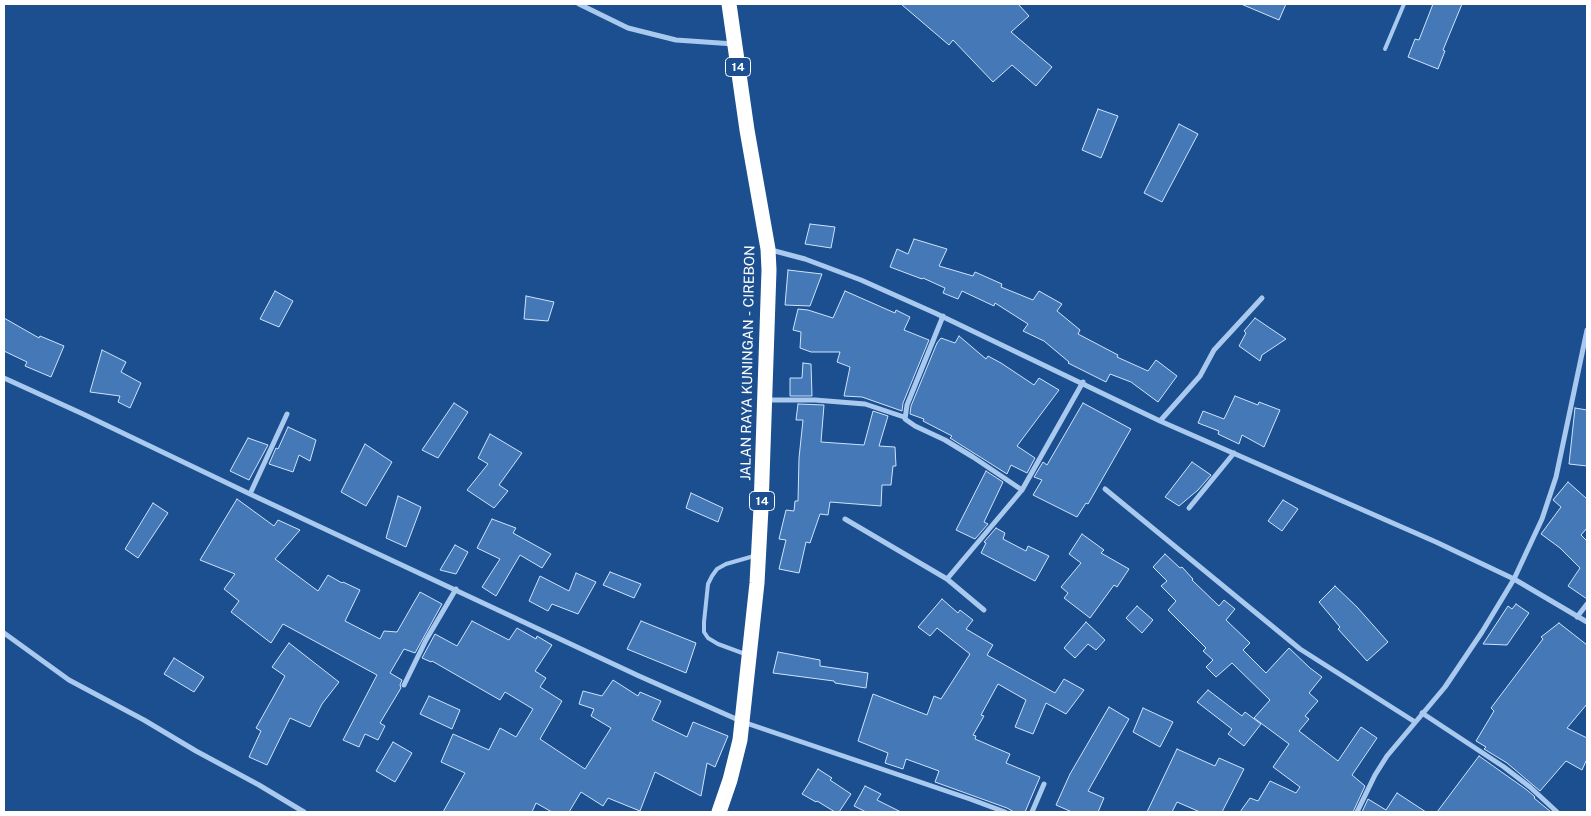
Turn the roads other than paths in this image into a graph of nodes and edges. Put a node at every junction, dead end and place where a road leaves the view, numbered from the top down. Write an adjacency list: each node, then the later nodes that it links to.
1 (579, 4): 4 (street)
2 (729, 4): 4 (highway, JALAN RAYA KUNINGAN - CIREBON / 14)
3 (1404, 4): 5 (lane)
4 (734, 44): 6 (highway, JALAN RAYA KUNINGAN - CIREBON / 14)
5 (1385, 50)
6 (768, 249): 8 (street); 12 (highway, JALAN RAYA KUNINGAN - CIREBON / 14)
7 (1262, 298): 15 (street)
8 (943, 316): 11 (street); 14 (street)
9 (1587, 330): 24 (street)
10 (4, 378): 19 (street)
11 (1083, 382): 15 (street); 18 (street)
12 (765, 400): 14 (street); 22 (highway, JALAN RAYA KUNINGAN - CIREBON / 14)
13 (287, 414): 19 (street)
14 (904, 417): 18 (street)
15 (1160, 421): 16 (street)
16 (1234, 452): 20 (street); 24 (street)
17 (1105, 489): 35 (street)
18 (1022, 490): 23 (street)
19 (250, 494): 25 (street)
20 (1189, 508)
21 (845, 519): 23 (street)
22 (759, 555): 31 (highway, JALAN RAYA KUNINGAN - CIREBON / 14); 31 (lane)
23 (947, 579): 27 (street)
24 (1514, 579): 28 (street); 33 (street)
25 (456, 589): 32 (street); 34 (street)
26 (1587, 604): 28 (street)
27 (984, 610)
28 (1577, 617): 29 (street)
29 (1587, 622)
30 (4, 632): 37 (street)
31 (750, 656): 34 (highway, JALAN RAYA KUNINGAN - CIREBON / 14)
32 (404, 685)
33 (1422, 713): 35 (street); 42 (street)
34 (743, 722): 38 (highway, JALAN RAYA KUNINGAN - CIREBON / 14); 39 (street)
35 (1415, 722): 41 (street)
36 (1044, 784): 40 (street)
37 (304, 812)
38 (719, 812)
39 (1005, 812)
40 (1032, 812)
41 (1357, 812)
42 (1558, 812)

